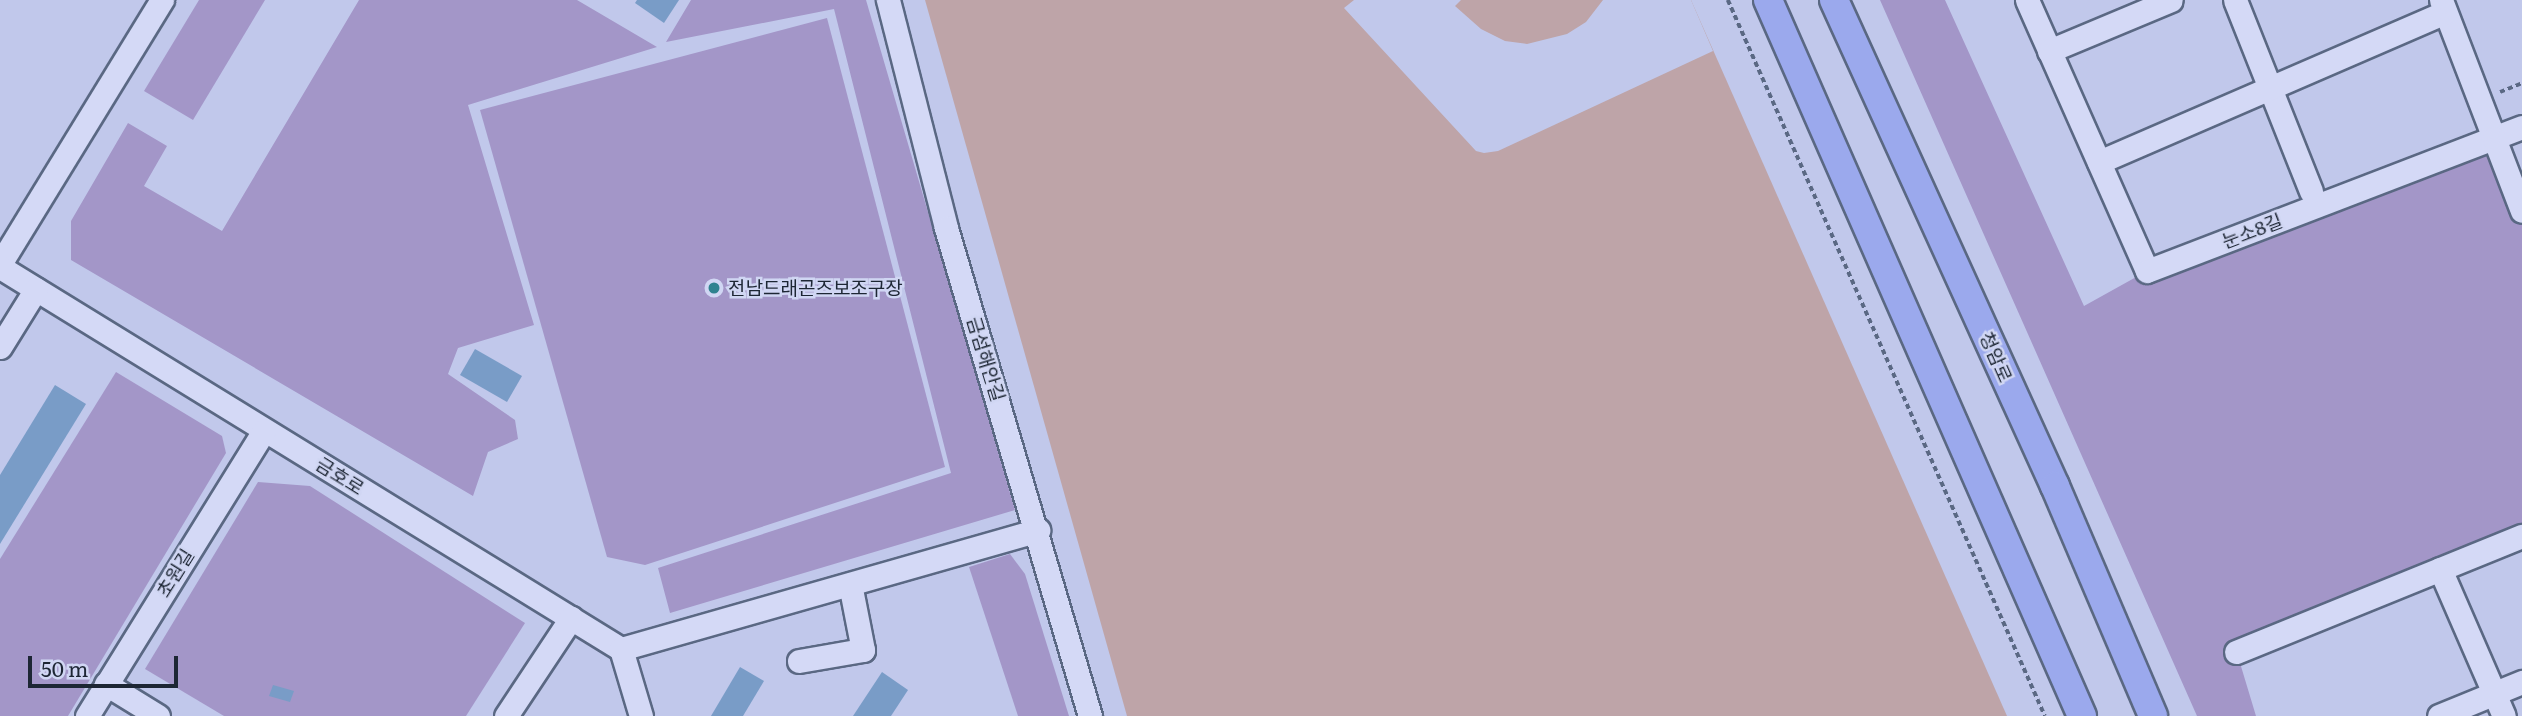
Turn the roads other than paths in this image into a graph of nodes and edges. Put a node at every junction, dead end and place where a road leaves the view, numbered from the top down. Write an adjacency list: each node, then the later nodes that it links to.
1 (162, 0): 16 (street)
2 (888, 0): 20 (street, 금섬해안길)
3 (1768, 0): 36 (main road)
4 (1834, 0): 37 (main road, 청암로)
5 (2027, 0): 9 (street, 눈소8길)
6 (2171, 0): 9 (street)
7 (2235, 0): 10 (street)
8 (2443, 6): 10 (street); 12 (street)
9 (2049, 51): 13 (street, 눈소8길)
10 (2270, 88): 13 (street); 14 (street)
11 (2522, 127): 12 (street)
12 (2494, 138): 13 (street, 눈소8길); 15 (street)
13 (2099, 162)
14 (2311, 191)
15 (2522, 211)
16 (0, 266): 17 (street, 금호로)
17 (36, 289): 18 (street); 19 (street, 금호로)
18 (0, 347)
19 (264, 430): 24 (street, 금호로); 29 (street, 초원길)
20 (1038, 530): 23 (street); 35 (street, 금섬해안길)
21 (2522, 536): 22 (street)
22 (2440, 569): 26 (street); 30 (street)
23 (850, 584): 25 (street); 27 (street)
24 (571, 618): 25 (street, 금호로); 33 (street)
25 (621, 649): 34 (street)
26 (2236, 652)
27 (799, 661)
28 (2522, 681): 30 (street)
29 (106, 684): 31 (street, 초원길); 32 (street)
30 (2492, 693): 38 (street); 39 (street)
31 (87, 716)
32 (158, 716)
33 (506, 716)
34 (641, 716)
35 (1090, 716)
36 (2082, 716)
37 (2153, 716)
38 (2439, 716)
39 (2504, 716)

